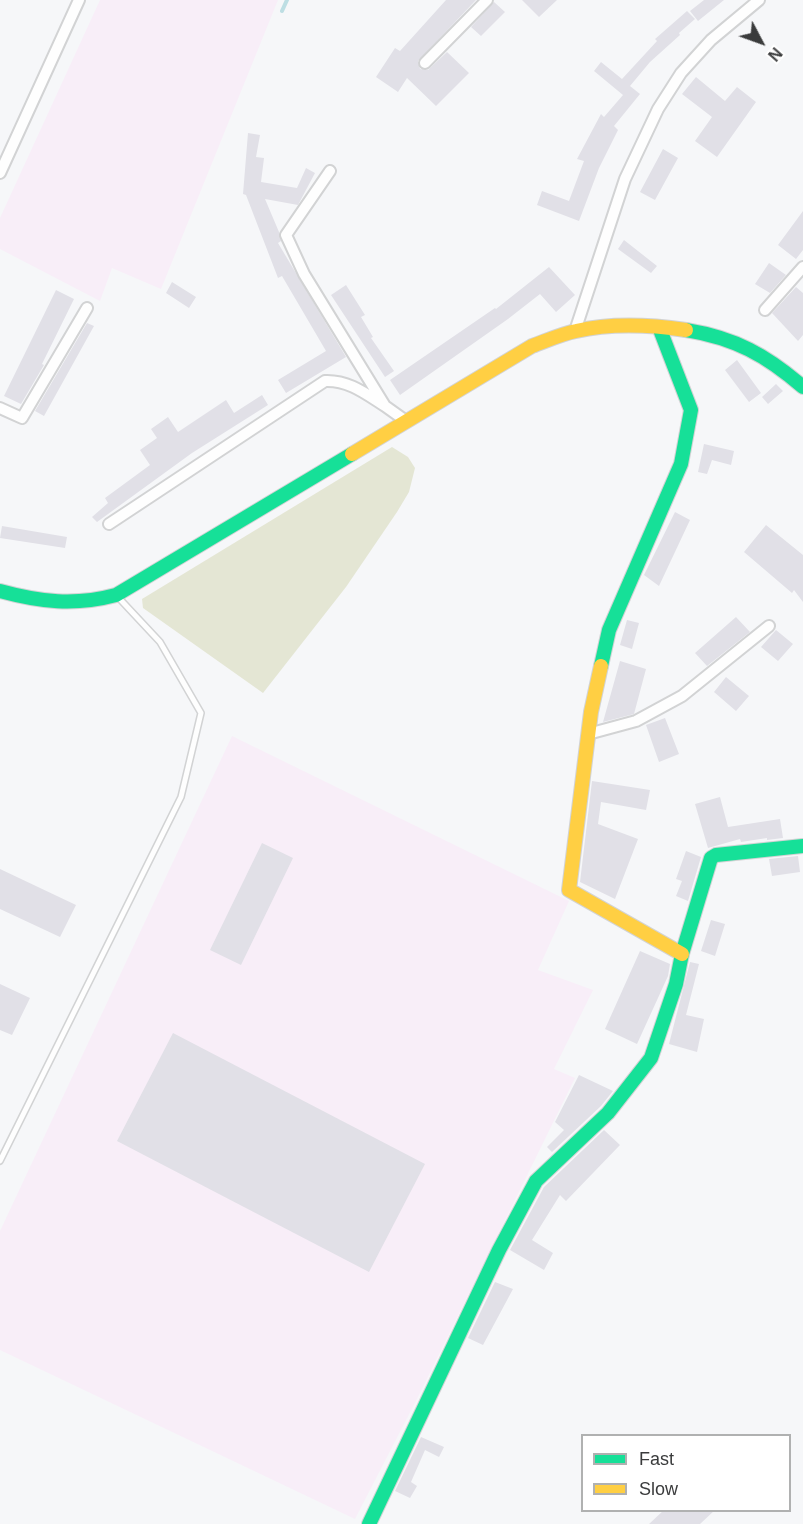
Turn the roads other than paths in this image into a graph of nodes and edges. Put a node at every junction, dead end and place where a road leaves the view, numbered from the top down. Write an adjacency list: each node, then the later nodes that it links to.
1 (79, 0): 6 (street)
2 (488, 0): 4 (street)
3 (759, 0): 11 (street)
4 (425, 63)
5 (330, 171): 13 (street)
6 (0, 173)
7 (803, 267): 9 (street)
8 (87, 308): 14 (street)
9 (765, 310)
10 (659, 327): 11 (street); 12 (street); 20 (street)
11 (575, 331): 15 (street)
12 (803, 387)
13 (385, 406): 15 (street); 16 (street)
14 (0, 408)
15 (406, 421): 18 (street)
16 (109, 525)
17 (0, 591): 18 (street)
18 (116, 595): 23 (lane)
19 (769, 626): 20 (street)
20 (588, 734): 22 (street)
21 (803, 846): 22 (street)
22 (682, 954): 24 (street)
23 (0, 1161)
24 (369, 1524)

